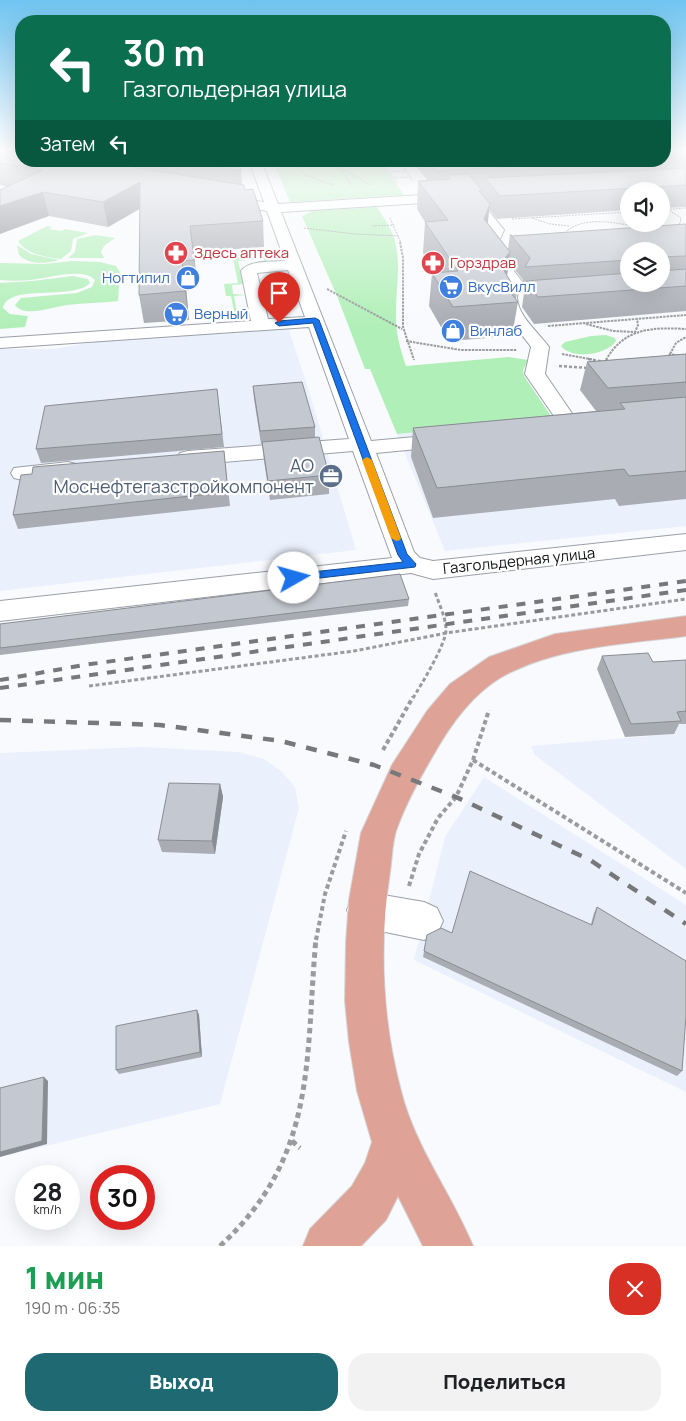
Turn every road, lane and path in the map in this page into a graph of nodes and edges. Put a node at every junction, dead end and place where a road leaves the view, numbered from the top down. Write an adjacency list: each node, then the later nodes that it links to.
1 (273, 209): 18 (street)
2 (384, 209): 10 (path)
3 (480, 209): 8 (street)
4 (670, 211): 15 (path)
5 (620, 212): 6 (path)
6 (578, 215): 7 (path); 9 (path)
7 (531, 218): 8 (path); 13 (path)
8 (489, 221): 21 (street)
9 (587, 223): 11 (path); 13 (path)
10 (394, 225): 12 (path); 16 (path)
11 (620, 225)
12 (372, 226)
13 (570, 226): 17 (path)
14 (304, 228): 16 (path)
15 (677, 229)
16 (399, 236): 28 (path)
17 (561, 238)
18 (294, 265): 24 (street); 27 (street)
19 (327, 289): 28 (path)
20 (526, 300): 21 (street)
21 (508, 301): 37 (street)
22 (686, 315): 23 (path)
23 (637, 319): 26 (path); 30 (path)
24 (315, 320): 27 (street); 47 (street)
25 (543, 320): 26 (path)
26 (583, 323): 30 (path)
27 (261, 325): 33 (street)
28 (403, 329): 32 (path)
29 (686, 329): 30 (path)
30 (635, 332): 39 (path)
31 (686, 337): 35 (path)
32 (406, 341): 34 (path); 38 (path)
33 (0, 343)
34 (494, 352)
35 (670, 354): 36 (path); 41 (path)
36 (686, 357)
37 (538, 358): 39 (path); 43 (path); 45 (street)
38 (414, 360)
39 (605, 362): 40 (path); 42 (path); 44 (path)
40 (610, 363)
41 (662, 363)
42 (601, 365)
43 (590, 368)
44 (607, 368)
45 (572, 428)
46 (467, 438): 47 (street)
47 (362, 446): 48 (street); 52 (street)
48 (169, 460)
49 (91, 467): 50 (street)
50 (22, 473)
51 (686, 542): 52 (street, Газгольдерная улица)
52 (411, 564): 55 (street)
53 (435, 591): 57 (path)
54 (686, 599): 57 (path)
55 (0, 611)
56 (686, 626): 65 (main road)
57 (446, 633): 58 (path); 60 (path)
58 (89, 686)
59 (489, 710): 61 (path)
60 (378, 758)
61 (473, 760): 63 (path); 64 (path)
62 (348, 824): 66 (path)
63 (686, 893)
64 (416, 905): 65 (street)
65 (366, 910): 67 (main road)
66 (292, 1141): 68 (path); 69 (path)
67 (394, 1142): 70 (main road); 71 (main road)
68 (300, 1148)
69 (220, 1246)
70 (327, 1246)
71 (449, 1246)

